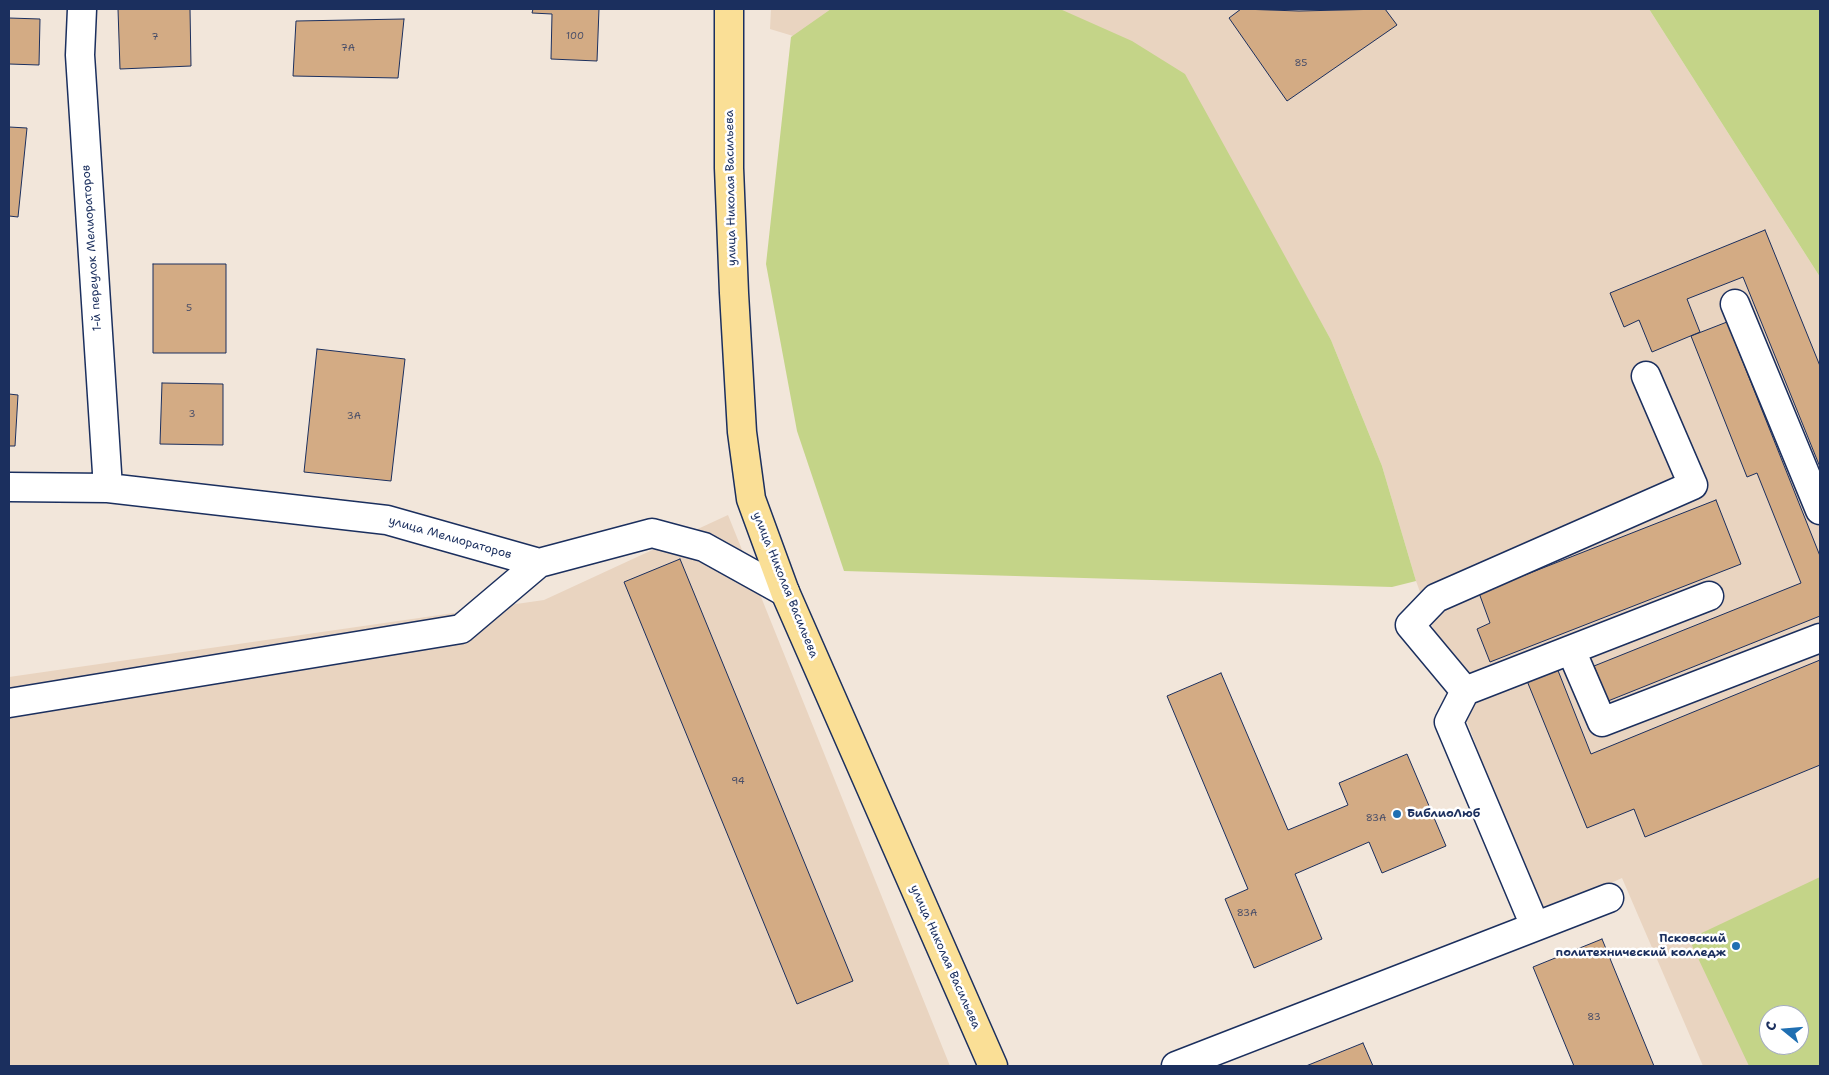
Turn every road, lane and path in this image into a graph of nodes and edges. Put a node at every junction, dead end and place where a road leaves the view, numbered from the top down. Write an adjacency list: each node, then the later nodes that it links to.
1 (82, 9): 6 (street, 1-й переулок Мелиораторов)
2 (729, 9): 9 (main road, улица Николая Васильева)
3 (1735, 304): 7 (street)
4 (1646, 376): 13 (street)
5 (9, 487): 6 (street, улица Мелиораторов)
6 (108, 488): 8 (street, улица Мелиораторов)
7 (1820, 510)
8 (539, 563): 9 (street); 14 (street)
9 (785, 592): 17 (main road, улица Николая Васильева)
10 (1709, 596): 12 (street)
11 (1820, 638): 12 (street)
12 (1571, 650): 13 (street)
13 (1465, 691): 16 (street)
14 (9, 703)
15 (1609, 898): 16 (street)
16 (1535, 926): 18 (street)
17 (986, 1064)
18 (1176, 1066)

